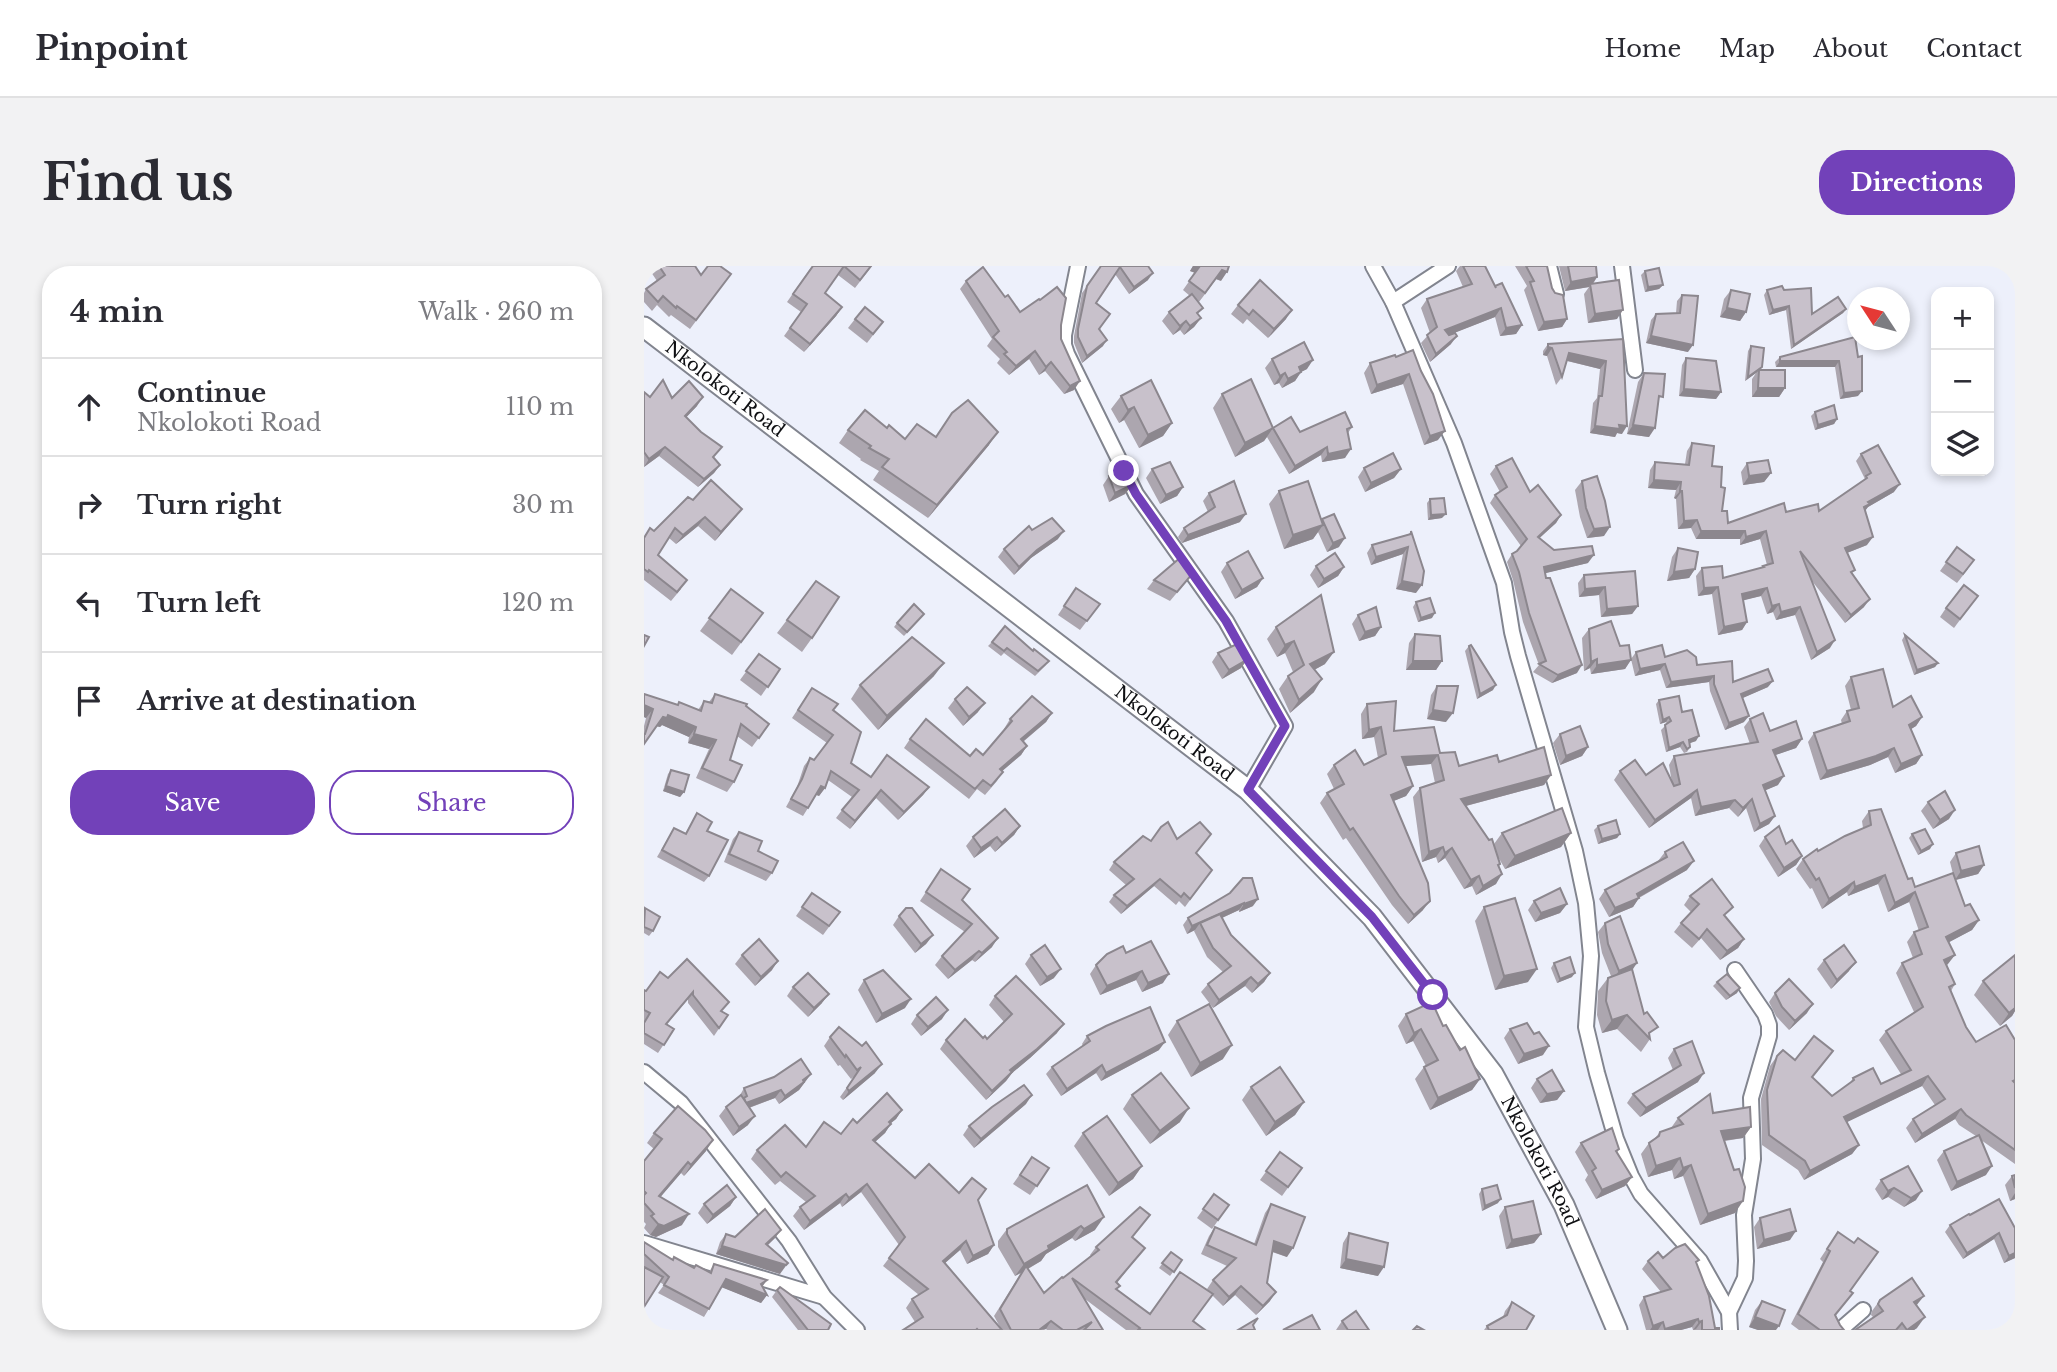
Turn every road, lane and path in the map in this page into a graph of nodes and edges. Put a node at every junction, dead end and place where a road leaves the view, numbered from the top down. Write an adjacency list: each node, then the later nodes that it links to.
1 (1078, 266): 10 (street)
2 (1373, 266): 7 (street)
3 (1448, 266): 7 (street)
4 (1549, 266): 6 (street)
5 (1622, 266): 9 (street)
6 (1556, 294)
7 (1394, 302): 16 (street)
8 (644, 327): 10 (main road, Nkolokoti Road)
9 (1635, 370)
10 (1248, 790): 18 (main road, Nkolokoti Road)
11 (1735, 970): 16 (street)
12 (644, 1072): 14 (street)
13 (644, 1243): 14 (street)
14 (824, 1297): 17 (street)
15 (1863, 1310): 20 (street)
16 (1729, 1312): 19 (street)
17 (857, 1330)
18 (1617, 1330)
19 (1730, 1330)
20 (1840, 1330)

